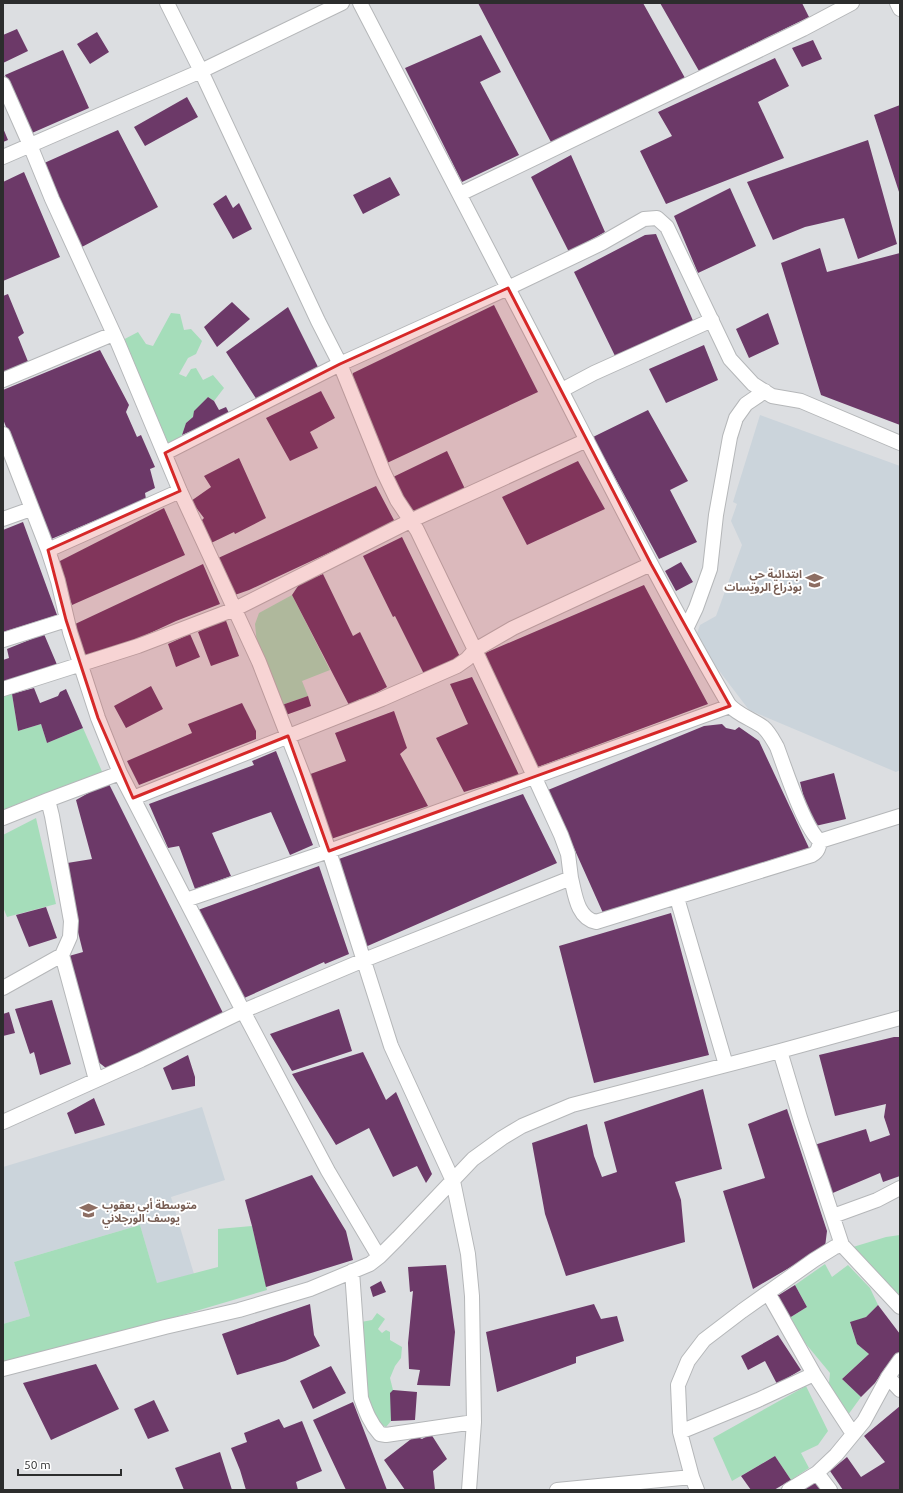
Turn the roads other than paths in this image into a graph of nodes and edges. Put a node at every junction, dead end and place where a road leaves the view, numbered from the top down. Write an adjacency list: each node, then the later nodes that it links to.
1 (166, 3): 7 (street)
2 (342, 3): 7 (street)
3 (360, 3): 11 (street)
4 (852, 3): 11 (street)
5 (897, 3): 6 (street)
6 (900, 9)
7 (201, 71): 9 (street); 15 (street)
8 (3, 84): 9 (street)
9 (30, 145): 10 (street); 14 (street)
10 (3, 157)
11 (460, 194): 12 (street)
12 (508, 288): 13 (street); 15 (street); 17 (street)
13 (712, 320): 17 (street); 18 (street)
14 (113, 334): 16 (street); 22 (street)
15 (340, 364): 22 (street); 26 (street)
16 (3, 380)
17 (562, 390): 20 (street)
18 (765, 391): 21 (street); 31 (street)
19 (3, 434): 24 (street)
20 (587, 440): 26 (street); 28 (street)
21 (900, 443)
22 (165, 453): 23 (street)
23 (180, 490): 27 (street); 29 (street)
24 (31, 509): 25 (street); 27 (street)
25 (3, 519)
26 (410, 521): 29 (street); 33 (street)
27 (48, 550): 30 (street)
28 (651, 564): 31 (street); 33 (street)
29 (235, 609): 34 (street); 37 (street)
30 (66, 620): 32 (street); 34 (street)
31 (686, 629): 36 (street)
32 (3, 640)
33 (475, 650): 37 (street); 39 (street)
34 (80, 666): 35 (street); 38 (street)
35 (3, 689)
36 (730, 706): 39 (street); 44 (street)
37 (288, 736): 40 (street); 45 (street)
38 (120, 773): 40 (street); 41 (street)
39 (534, 776): 45 (street); 46 (street)
40 (133, 798): 48 (street)
41 (48, 800): 43 (street); 49 (street)
42 (900, 816): 44 (street)
43 (3, 818)
44 (820, 841): 47 (street)
45 (329, 851): 48 (street); 50 (street)
46 (571, 878): 47 (street); 50 (street)
47 (677, 898): 55 (street)
48 (186, 900): 52 (street)
49 (62, 955): 51 (street); 56 (street)
50 (364, 960): 52 (street); 58 (street)
51 (3, 988)
52 (243, 1011): 56 (street); 62 (street)
53 (900, 1018): 54 (street)
54 (780, 1052): 55 (street); 60 (street)
55 (726, 1065): 58 (street)
56 (96, 1080): 57 (street)
57 (3, 1122)
58 (453, 1181): 62 (street); 71 (street)
59 (900, 1188): 60 (street)
60 (833, 1216): 61 (street)
61 (842, 1244): 64 (street); 65 (street)
62 (379, 1257): 63 (street)
63 (352, 1271): 67 (street); 71 (street)
64 (768, 1293): 68 (street); 72 (street)
65 (900, 1307)
66 (900, 1360): 69 (street)
67 (3, 1369)
68 (814, 1374): 72 (street); 73 (street)
69 (888, 1377): 70 (street); 73 (street)
70 (900, 1390)
71 (474, 1422): 77 (street)
72 (680, 1432): 75 (street)
73 (853, 1434): 74 (street)
74 (817, 1473): 79 (street); 80 (street)
75 (695, 1484): 76 (street)
76 (606, 1488): 78 (street)
77 (469, 1490)
78 (557, 1490)
79 (789, 1490)
80 (830, 1490)

